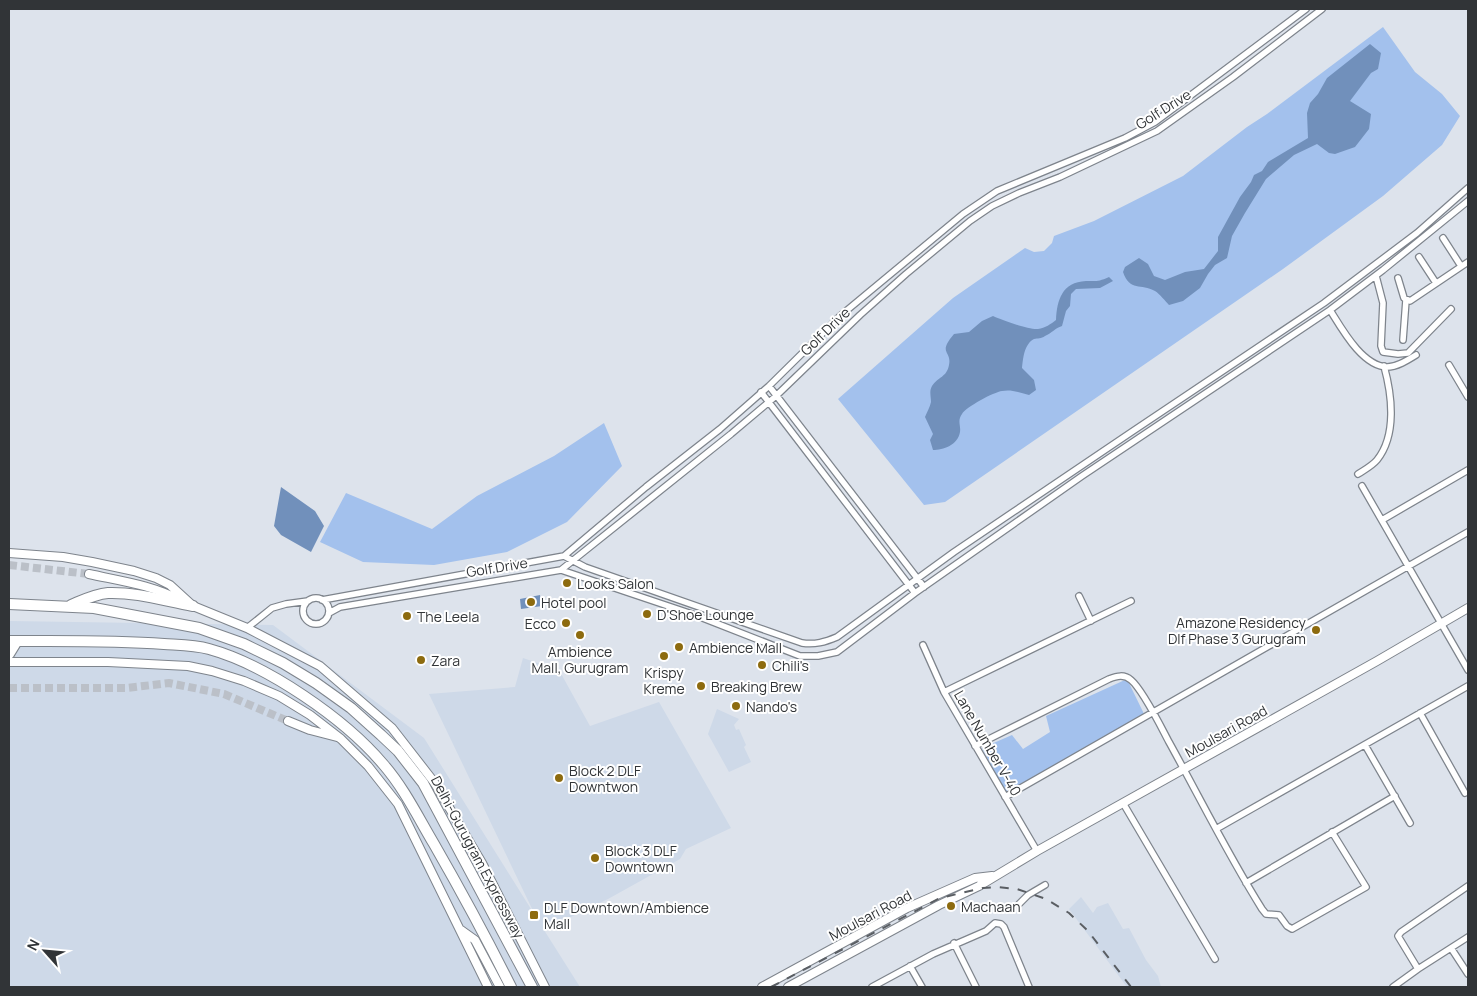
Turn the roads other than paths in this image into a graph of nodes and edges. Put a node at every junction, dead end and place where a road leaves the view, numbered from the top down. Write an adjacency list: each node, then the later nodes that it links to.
1 (1306, 9): 3 (street, Golf Drive)
2 (1322, 9): 4 (street, Golf Drive)
3 (1055, 168): 4 (street); 23 (street, Golf Drive)
4 (1060, 177): 25 (street, Golf Drive)
5 (1468, 188): 10 (street)
6 (1468, 201): 12 (street)
7 (1443, 238): 11 (street)
8 (1419, 256): 15 (street)
9 (1468, 262): 11 (street)
10 (1378, 263): 12 (street); 28 (street)
11 (1461, 266): 15 (street)
12 (1384, 270): 13 (street)
13 (1376, 276): 17 (street); 18 (street)
14 (1398, 278): 16 (street)
15 (1436, 283): 16 (street)
16 (1406, 300): 19 (street)
17 (1451, 309)
18 (1330, 310): 22 (street); 29 (street)
19 (1402, 340)
20 (1416, 355): 22 (street)
21 (1449, 365): 26 (street)
22 (1384, 366): 33 (street)
23 (769, 386): 24 (street, Golf Drive); 25 (street)
24 (761, 392): 27 (street); 30 (street, Golf Drive)
25 (776, 396): 27 (street, Golf Drive); 45 (street)
26 (1468, 397)
27 (769, 402): 31 (street, Golf Drive); 46 (street)
28 (1130, 432): 29 (street); 36 (street)
29 (1135, 440): 37 (street)
30 (694, 450): 31 (street); 40 (street, Golf Drive)
31 (700, 460): 41 (street, Golf Drive)
32 (1468, 470): 35 (street)
33 (1358, 474)
34 (1362, 486): 35 (street)
35 (1382, 520): 42 (street)
36 (997, 523): 37 (street); 45 (street)
37 (1003, 531): 47 (street)
38 (1468, 532): 42 (street)
39 (9, 553): 55 (main road)
40 (564, 556): 41 (street); 51 (street, Golf Drive)
41 (573, 560): 43 (street, Golf Drive); 46 (street)
42 (1409, 565): 59 (street); 68 (street)
43 (561, 570): 48 (street); 57 (street, Golf Drive)
44 (89, 574): 55 (main road)
45 (917, 578): 46 (street); 47 (street)
46 (909, 585): 48 (street)
47 (924, 587): 48 (street)
48 (915, 593)
49 (1079, 596): 58 (street)
50 (308, 600): 51 (street); 57 (street); 60 (street)
51 (322, 600): 57 (street)
52 (1131, 602): 58 (street)
53 (9, 604): 54 (highway, Delhi-Gurugram Expressway)
54 (68, 606): 55 (highway); 99 (highway, Delhi-Gurugram Expressway)
55 (193, 606): 60 (main road)
56 (1468, 608): 59 (main road, Moulsari Road)
57 (328, 612)
58 (1091, 621): 67 (street)
59 (1442, 623): 65 (street); 74 (main road, Moulsari Road)
60 (247, 628): 100 (main road)
61 (13, 641): 63 (highway); 98 (highway)
62 (923, 645): 67 (street, Lane Number V-40)
63 (9, 654)
64 (9, 662): 71 (main road)
65 (1468, 670)
66 (1468, 686): 69 (street)
67 (944, 692): 72 (street, Lane Number V-40)
68 (1153, 712): 72 (street); 74 (street); 77 (street)
69 (1420, 713): 73 (street); 75 (street)
70 (288, 721): 71 (main road)
71 (341, 739): 88 (main road)
72 (975, 746): 77 (street, Lane Number V-40)
73 (1365, 746): 76 (street); 80 (street)
74 (1184, 769): 78 (main road, Moulsari Road); 80 (street)
75 (1465, 793)
76 (1395, 796): 79 (street); 81 (street)
77 (1005, 797): 82 (street, Lane Number V-40)
78 (1122, 803): 82 (main road, Moulsari Road); 92 (street)
79 (1410, 822)
80 (1216, 829): 84 (street)
81 (1332, 832): 84 (street); 84 (street)
82 (1037, 851): 83 (main road, Moulsari Road)
83 (994, 875): 101 (main road, Moulsari Road); 102 (main road, Moulsari Road)
84 (1246, 883)
85 (1045, 885): 87 (street)
86 (1468, 886): 94 (street)
87 (1019, 904)
88 (459, 928): 96 (main road); 97 (main road)
89 (1468, 937): 91 (street)
90 (954, 943): 93 (street); 105 (street); 106 (street)
91 (1451, 948): 94 (street); 95 (street)
92 (1215, 959)
93 (910, 966): 103 (street); 104 (street)
94 (1418, 970): 107 (street)
95 (1468, 974)
96 (488, 987)
97 (500, 987)
98 (511, 987)
99 (532, 987)
100 (545, 987)
101 (762, 987)
102 (788, 987)
103 (872, 987)
104 (922, 987)
105 (976, 987)
106 (1029, 987)
107 (1393, 987)

